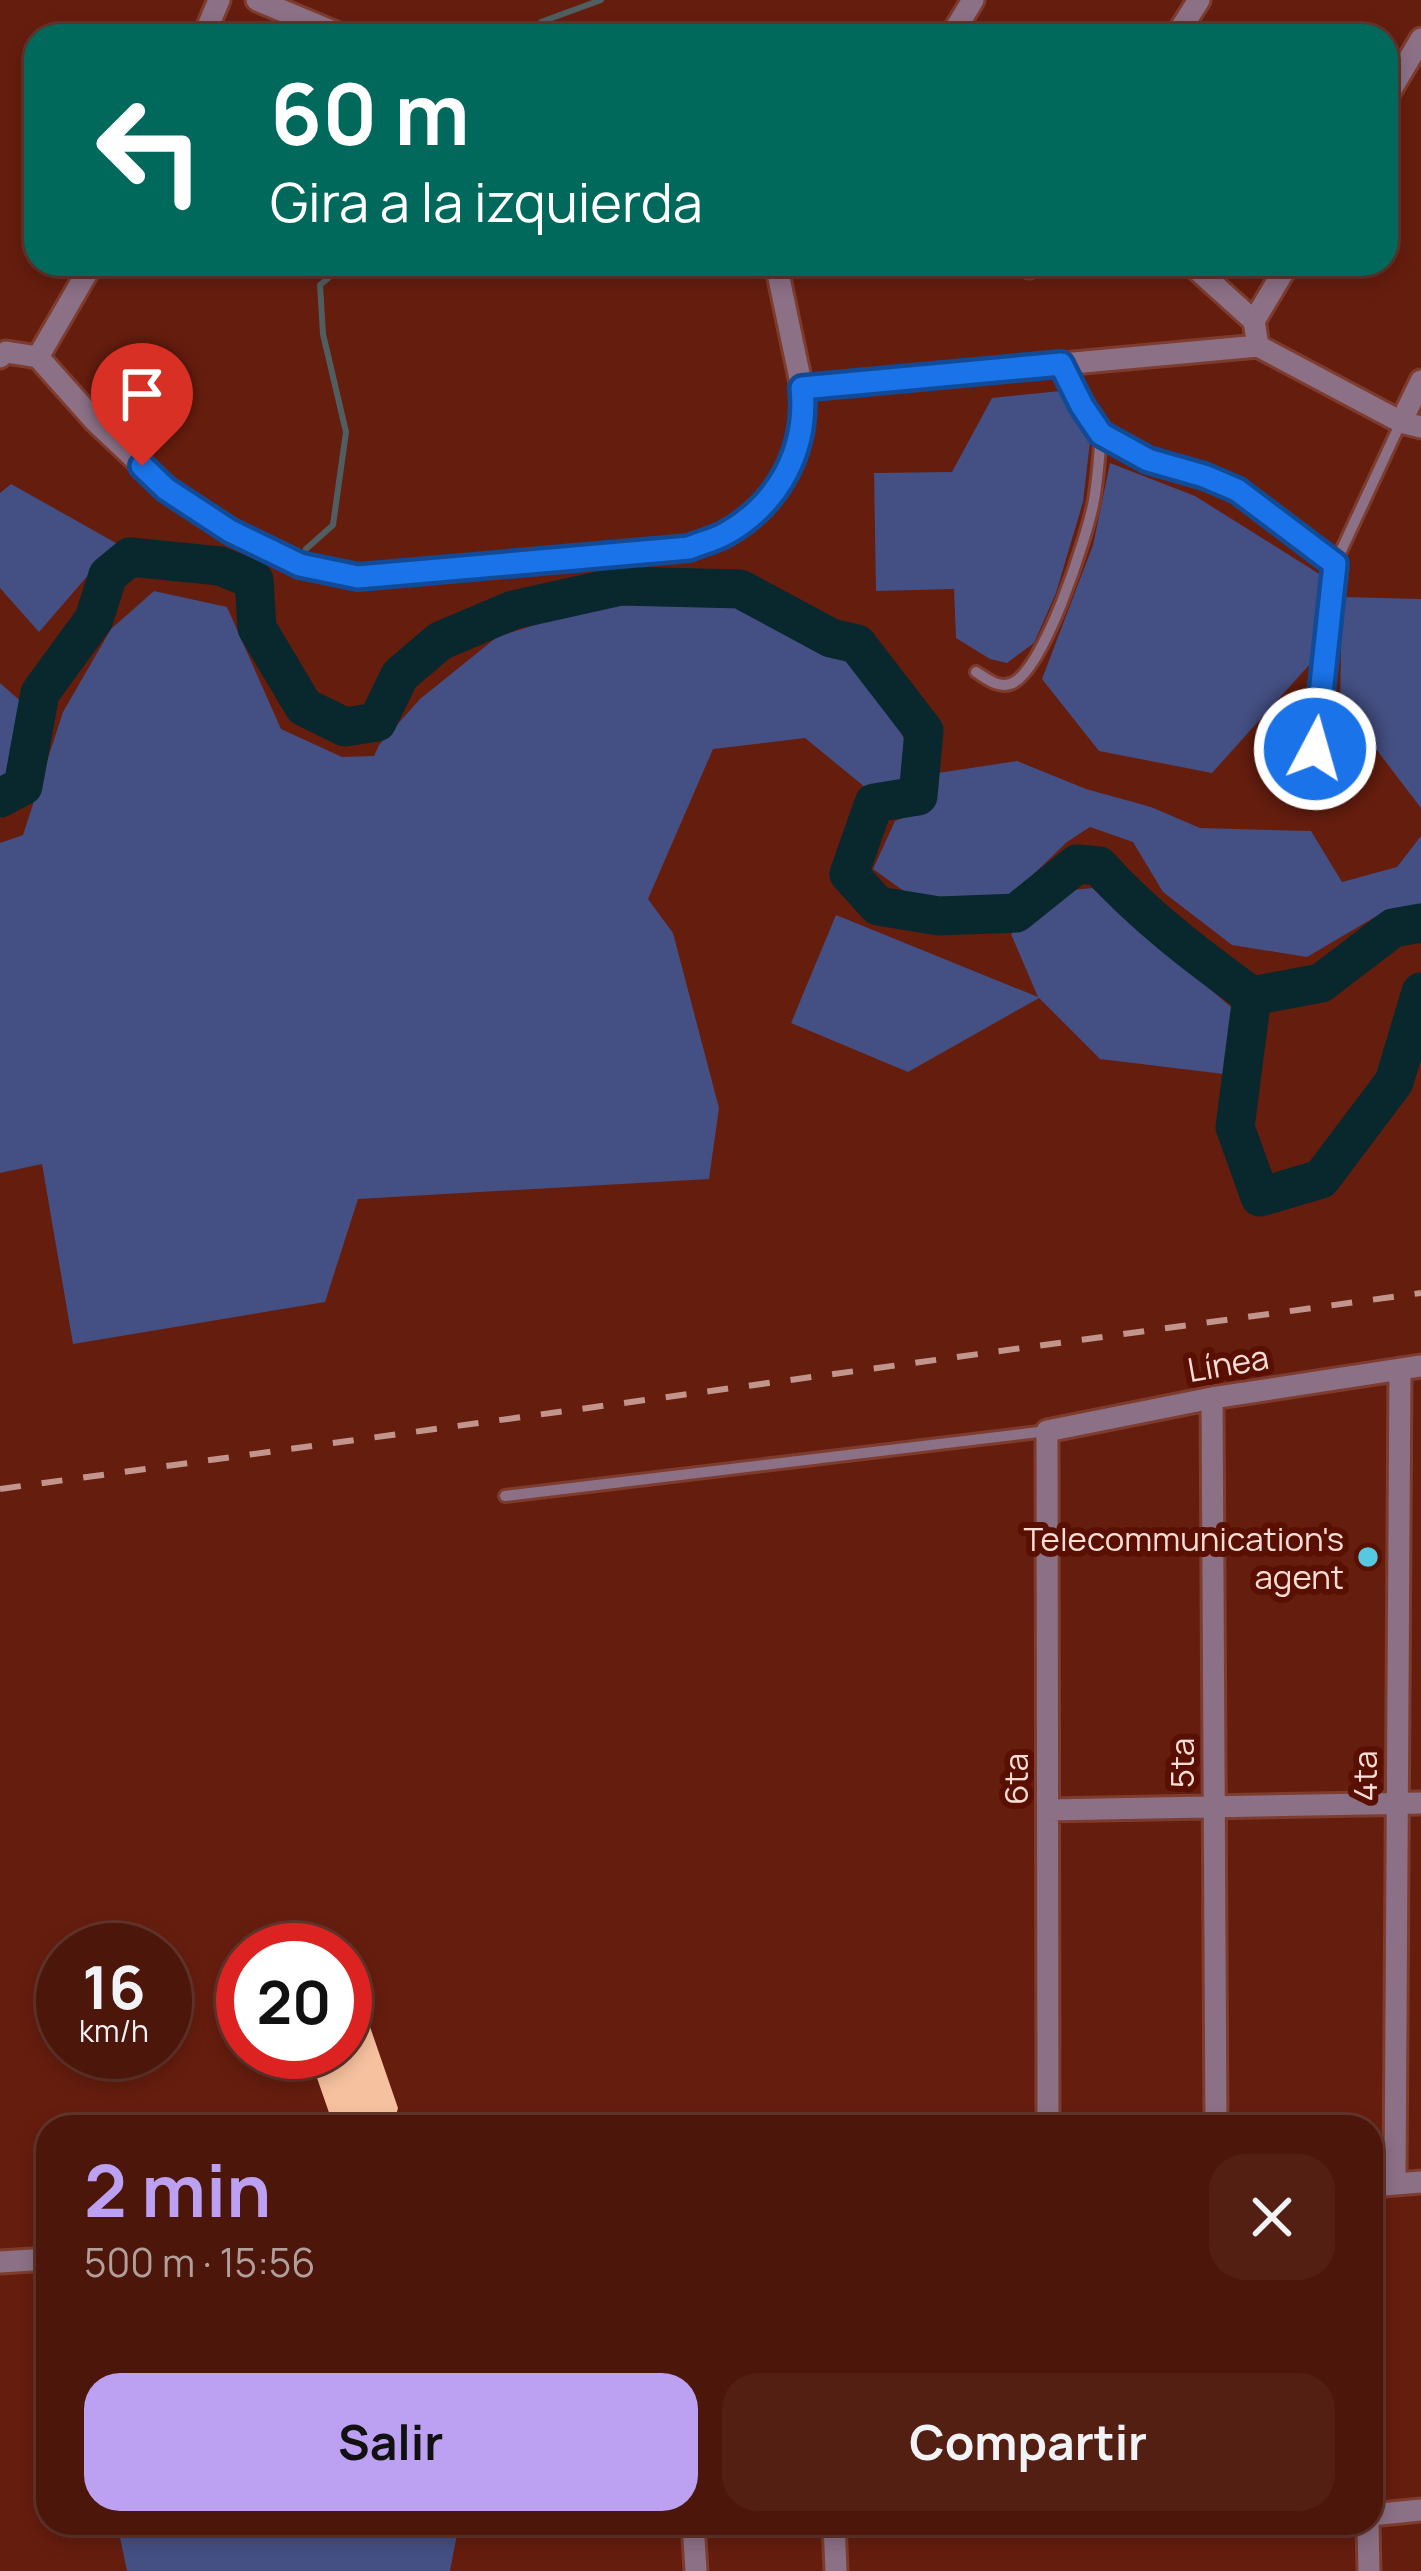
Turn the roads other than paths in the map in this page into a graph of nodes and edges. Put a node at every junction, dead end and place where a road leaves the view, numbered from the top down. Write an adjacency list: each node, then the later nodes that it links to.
1 (257, 0): 2 (street)
2 (314, 24)
3 (1421, 39): 4 (street)
4 (1398, 78)
5 (85, 276): 12 (street)
6 (779, 276): 15 (street)
7 (1204, 276): 9 (street)
8 (1281, 276): 9 (street)
9 (1254, 321): 10 (street)
10 (1258, 346): 13 (street); 16 (street)
11 (0, 357): 12 (street)
12 (38, 357): 18 (street)
13 (1061, 364): 15 (street); 17 (lane)
14 (1421, 382): 16 (street)
15 (802, 388): 18 (lane)
16 (1411, 425): 19 (lane)
17 (1101, 434): 19 (lane); 20 (lane)
18 (166, 489)
19 (1335, 564): 21 (lane)
20 (976, 672)
21 (1315, 749)
22 (1410, 1367): 23 (street, Línea); 26 (street, 4ta)
23 (1212, 1398): 24 (street, Línea); 28 (street, 5ta)
24 (1047, 1431): 25 (lane); 29 (street, 6ta)
25 (505, 1496)
26 (1397, 1803): 27 (street); 28 (street); 33 (street, 4ta)
27 (1421, 1803)
28 (1214, 1808): 29 (street); 31 (street, 5ta)
29 (1048, 1810): 30 (street, 6ta)
30 (1048, 2115)
31 (1216, 2115)
32 (1421, 2182): 33 (street)
33 (1395, 2184): 34 (street)
34 (1383, 2185)
35 (36, 2260): 36 (street)
36 (0, 2262)
37 (1421, 2510): 38 (street)
38 (1383, 2517)
39 (694, 2535): 42 (street)
40 (834, 2535): 43 (street)
41 (1370, 2535): 44 (street)
42 (696, 2571)
43 (836, 2571)
44 (1369, 2571)

